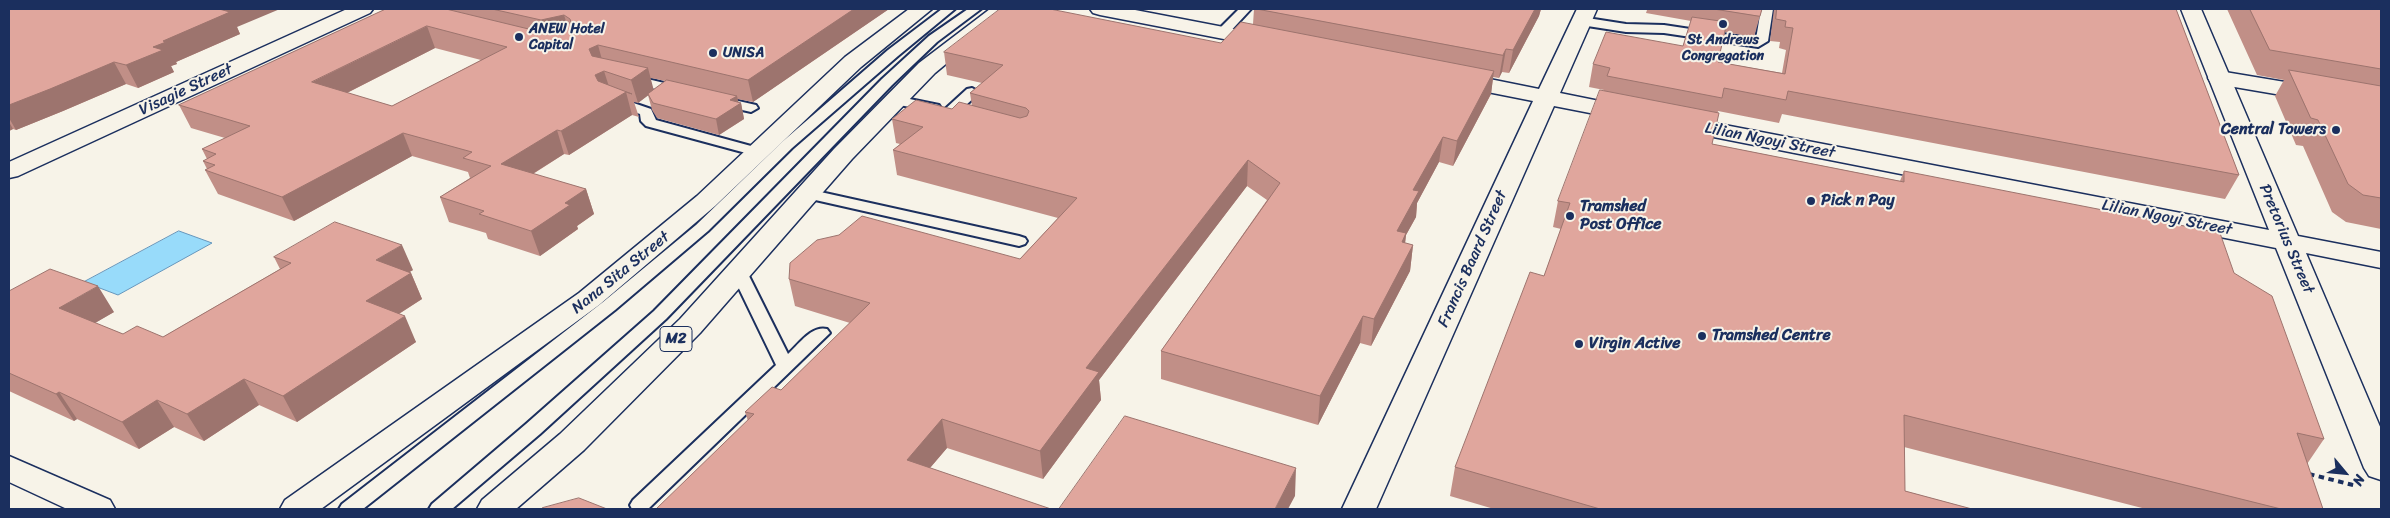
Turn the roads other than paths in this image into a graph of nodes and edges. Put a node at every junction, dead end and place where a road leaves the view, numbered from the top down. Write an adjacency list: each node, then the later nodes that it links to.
1 (363, 9): 27 (street, Visagie Street)
2 (922, 9): 26 (street, Nana Sita Street)
3 (949, 9): 40 (lane)
4 (975, 9): 41 (lane)
5 (1002, 9): 20 (street, M2)
6 (1100, 9): 11 (street)
7 (1245, 9): 11 (lane)
8 (1766, 9): 10 (lane)
9 (2191, 9): 15 (street, Pretorius Street)
10 (1584, 15): 18 (street, Francis Baard Street)
11 (1222, 33): 12 (street)
12 (1289, 46)
13 (613, 75): 16 (lane)
14 (1433, 75): 18 (street, Lilian Ngoyi Street)
15 (2219, 78): 21 (street); 30 (street, Pretorius Street)
16 (669, 88): 22 (lane); 23 (lane)
17 (972, 92): 24 (lane)
18 (1545, 97): 30 (street, Lilian Ngoyi Street); 43 (street, Francis Baard Street)
19 (610, 99): 23 (lane)
20 (895, 100): 24 (lane); 28 (street, M2)
21 (2381, 105)
22 (751, 108)
23 (641, 109): 26 (lane)
24 (950, 113): 25 (lane)
25 (964, 120)
26 (758, 152): 39 (street, Nana Sita Street)
27 (9, 171)
28 (807, 194): 29 (lane); 32 (street, M2)
29 (1019, 241)
30 (2287, 241): 31 (street, Lilian Ngoyi Street); 36 (street, Pretorius Street)
31 (2381, 260)
32 (739, 272): 34 (lane); 42 (street, M2)
33 (821, 333): 34 (lane)
34 (786, 367): 37 (lane)
35 (9, 468): 38 (street)
36 (2381, 468)
37 (640, 505)
38 (98, 509)
39 (297, 509)
40 (349, 509)
41 (439, 509)
42 (494, 509)
43 (1359, 509)

